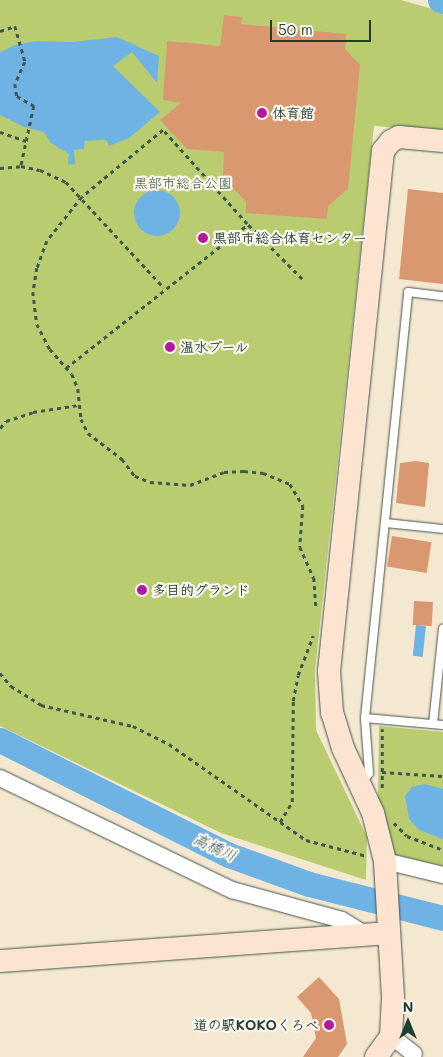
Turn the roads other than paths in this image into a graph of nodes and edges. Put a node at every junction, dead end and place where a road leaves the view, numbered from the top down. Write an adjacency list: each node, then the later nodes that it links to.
1 (443, 141): 10 (street)
2 (443, 296): 3 (lane)
3 (385, 523): 4 (lane); 6 (lane)
4 (443, 529)
5 (443, 629): 7 (lane)
6 (365, 718): 7 (lane); 10 (lane)
7 (433, 724): 8 (lane)
8 (443, 725)
9 (0, 778): 14 (street)
10 (360, 784): 11 (street)
11 (386, 866): 12 (street); 13 (street)
12 (443, 875)
13 (389, 933): 14 (street); 16 (street)
14 (366, 935): 15 (street)
15 (0, 961)
16 (391, 1036): 17 (street); 18 (street)
17 (414, 1054)
18 (376, 1057)

